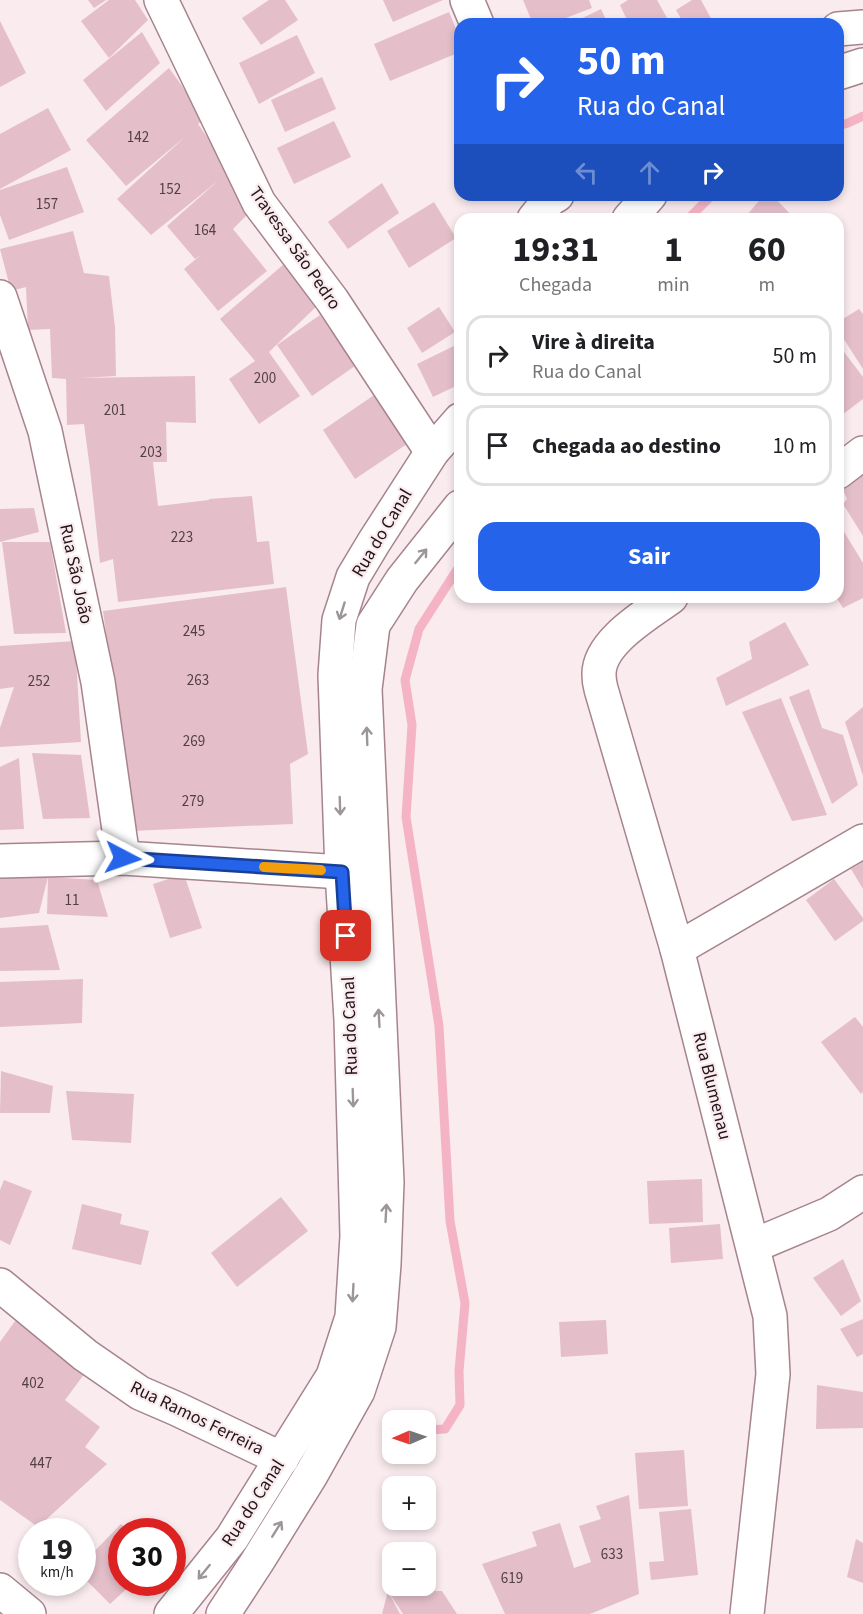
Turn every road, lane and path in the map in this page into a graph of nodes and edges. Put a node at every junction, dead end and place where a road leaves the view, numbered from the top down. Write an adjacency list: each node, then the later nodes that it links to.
1 (161, 0): 12 (street, Travessa São Pedro)
2 (467, 0): 3 (street)
3 (474, 18)
4 (863, 27): 5 (street)
5 (844, 29)
6 (863, 65): 7 (street)
7 (844, 71)
8 (645, 201): 9 (street)
9 (634, 213)
10 (0, 297): 18 (street, Rua São João)
11 (454, 427): 12 (street, Rua do Canal)
12 (432, 452): 20 (street, Rua do Canal, one-way to 20)
13 (863, 453): 14 (street)
14 (844, 467)
15 (454, 515): 29 (street, Rua do Canal, one-way to 15)
16 (663, 603): 21 (street, Rua Blumenau)
17 (863, 841): 21 (street)
18 (123, 858): 19 (street); 20 (street)
19 (0, 861)
20 (342, 872): 25 (street, Rua do Canal, one-way to 25)
21 (677, 949): 23 (street, Rua Blumenau)
22 (863, 1192): 23 (street)
23 (753, 1246): 30 (street, Rua Blumenau)
24 (0, 1285): 25 (street, Rua Ramos Ferreira)
25 (282, 1459): 28 (street, Rua do Canal, one-way to 28)
26 (0, 1590): 27 (street)
27 (29, 1614)
28 (171, 1614)
29 (223, 1614)
30 (747, 1614)

